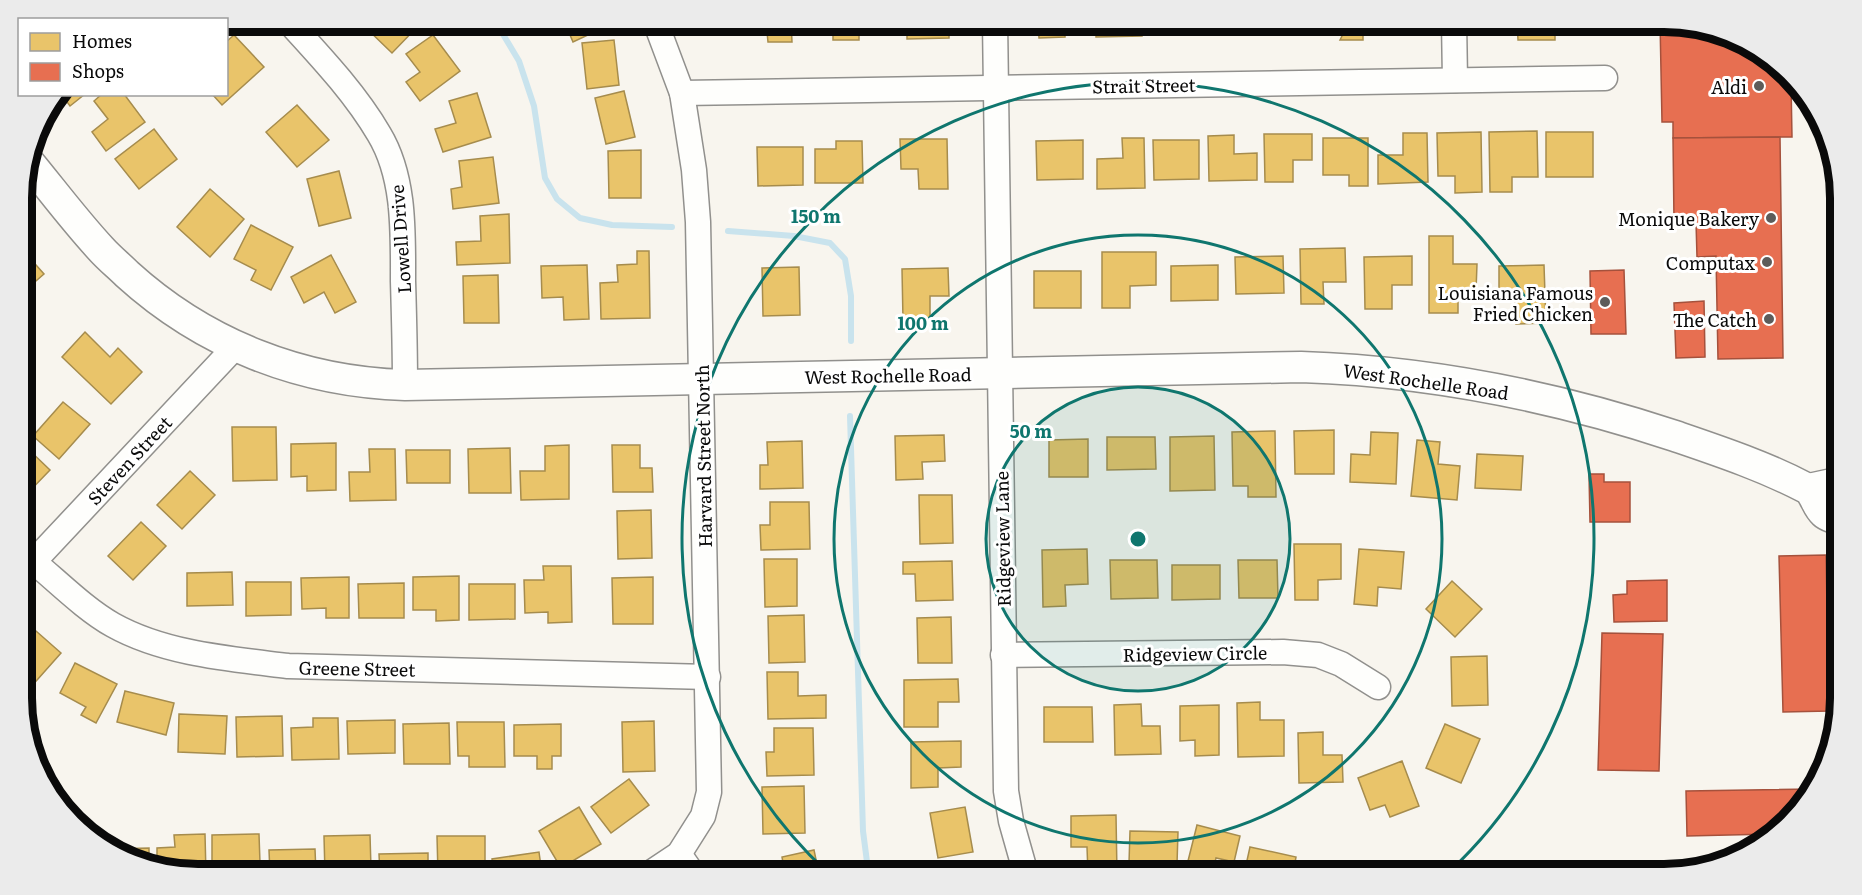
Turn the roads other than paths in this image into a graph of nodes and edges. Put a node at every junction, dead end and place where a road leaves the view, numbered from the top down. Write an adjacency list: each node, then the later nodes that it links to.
1 (297, 32): 13 (street, Lowell Drive)
2 (659, 32): 8 (street, Harvard Street North)
3 (995, 32): 7 (street, Ridgeview Lane)
4 (1454, 32): 6 (street)
5 (1605, 78): 6 (street, Strait Street)
6 (1455, 80): 7 (street, Strait Street)
7 (996, 87): 8 (street, Strait Street); 11 (street, Ridgeview Lane)
8 (682, 93): 12 (street, Harvard Street North)
9 (34, 169): 10 (street, West Rochelle Road)
10 (235, 347): 13 (street, West Rochelle Road); 17 (street, Steven Street)
11 (999, 372): 12 (street, West Rochelle Road); 15 (street, West Rochelle Road); 19 (street, Ridgeview Lane)
12 (702, 379): 13 (street, West Rochelle Road); 20 (street, Harvard Street North)
13 (405, 385)
14 (1830, 484): 15 (street, West Rochelle Road)
15 (1809, 489): 16 (street)
16 (1830, 517)
17 (32, 564)
18 (32, 571): 20 (street, Greene Street)
19 (1003, 656): 21 (street, Ridgeview Circle); 23 (street, Ridgeview Lane)
20 (708, 677): 22 (street, Harvard Street North)
21 (1378, 687)
22 (679, 854): 24 (street, Harvard Street North); 25 (street)
23 (1023, 863)
24 (664, 864)
25 (686, 864)

